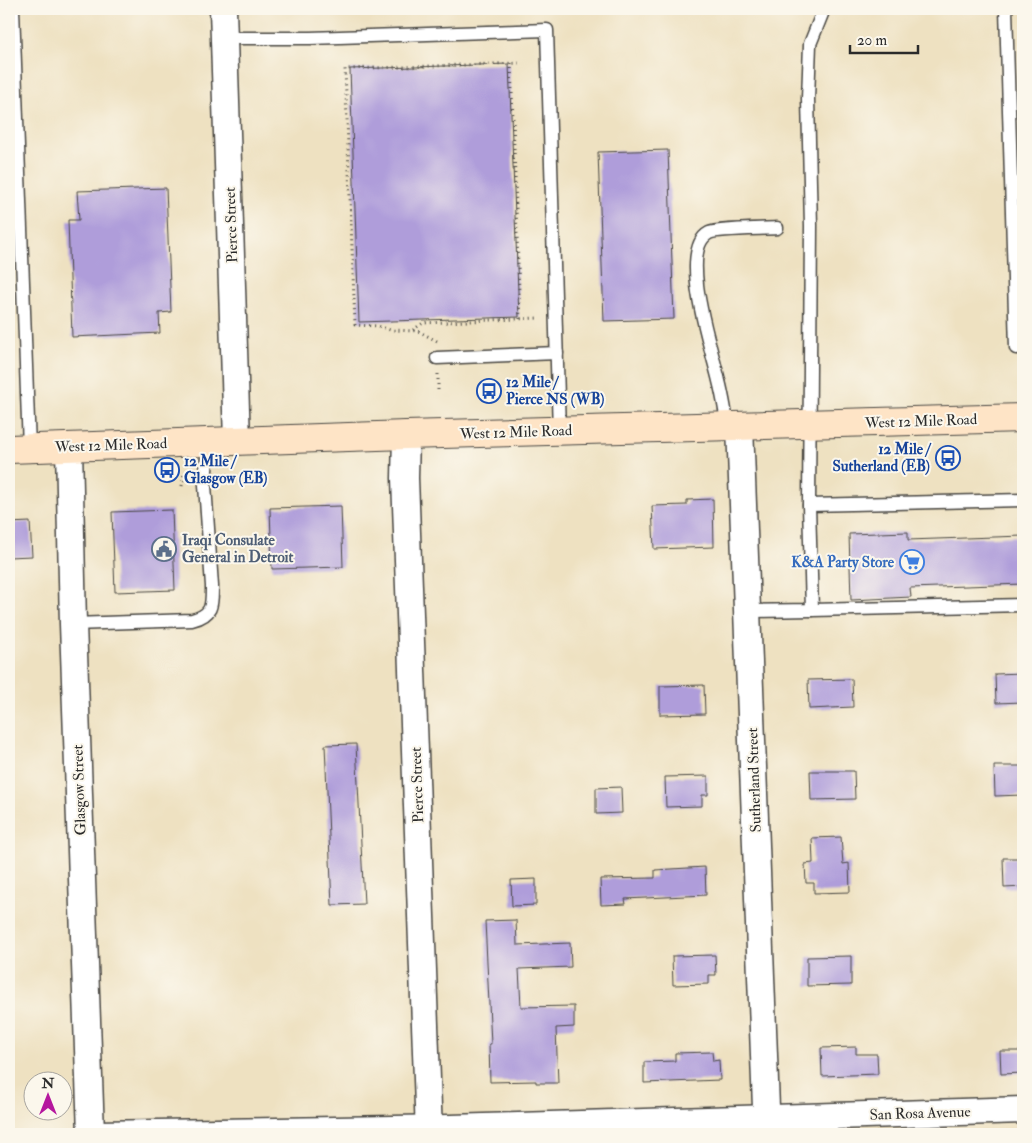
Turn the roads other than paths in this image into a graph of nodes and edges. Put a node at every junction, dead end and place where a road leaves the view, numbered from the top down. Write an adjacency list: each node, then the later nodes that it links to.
1 (13, 9): 18 (lane)
2 (223, 9): 5 (street, Pierce Street)
3 (824, 9): 11 (lane)
4 (1006, 9): 7 (lane)
5 (224, 38): 8 (lane); 15 (street, Pierce Street)
6 (777, 228): 12 (lane)
7 (1023, 347)
8 (557, 353): 9 (lane); 13 (lane)
9 (438, 358)
10 (1023, 418): 11 (main road, West 12 Mile Road)
11 (811, 424): 12 (main road, West 12 Mile Road); 20 (lane)
12 (734, 426): 13 (main road, West 12 Mile Road); 23 (street, Sutherland Street)
13 (559, 430): 14 (main road, West 12 Mile Road)
14 (406, 435): 15 (main road, West 12 Mile Road); 27 (street, Pierce Street)
15 (237, 441): 16 (main road, West 12 Mile Road)
16 (208, 442): 17 (main road, West 12 Mile Road); 24 (lane)
17 (69, 447): 18 (main road, West 12 Mile Road); 24 (street, Glasgow Street)
18 (19, 448)
19 (1023, 500): 20 (lane)
20 (809, 505): 22 (lane)
21 (1023, 605): 22 (lane)
22 (812, 610): 23 (lane)
23 (748, 611): 26 (street, Sutherland Street)
24 (73, 624): 28 (street, Glasgow Street)
25 (1023, 1110): 26 (street, San Rosa Avenue)
26 (766, 1126): 27 (street, San Rosa Avenue)
27 (429, 1132): 29 (street, San Rosa Avenue)
28 (91, 1134)
29 (97, 1134)

